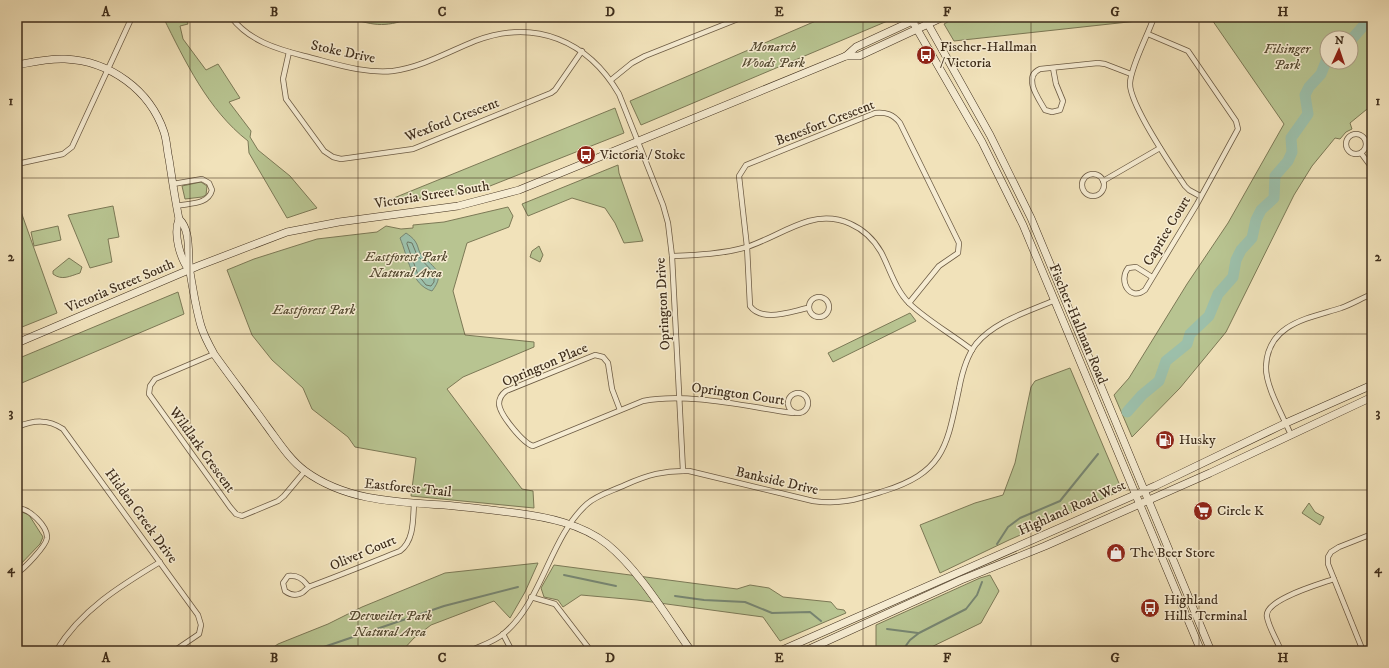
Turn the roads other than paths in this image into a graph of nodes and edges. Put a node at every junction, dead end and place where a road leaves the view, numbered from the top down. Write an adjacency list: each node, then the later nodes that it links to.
1 (132, 17): 17 (street)
2 (231, 17): 13 (street, Stoke Drive)
3 (744, 17): 19 (street)
4 (921, 17): 8 (main road, Victoria Street South)
5 (924, 17): 9 (main road, Fischer-Hallman Road)
6 (943, 17): 9 (main road, Victoria Street South)
7 (1154, 17): 11 (street)
8 (911, 19): 10 (main road, Fischer-Hallman Road); 14 (main road, Victoria Street South)
9 (928, 25): 10 (main road, Victoria Street South); 50 (main road, Fischer-Hallman Road)
10 (917, 29): 14 (main road, Victoria Street South); 34 (main road, Fischer-Hallman Road)
11 (1148, 34): 18 (street); 27 (street, Caprice Court)
12 (582, 51): 13 (street, Stoke Drive); 13 (street, Wexford Crescent); 19 (street, Stoke Drive)
13 (289, 52)
14 (846, 56): 20 (main road, Victoria Street South)
15 (17, 65): 17 (main road, Eastforest Trail)
16 (1054, 68): 16 (street); 18 (street)
17 (107, 69): 23 (street); 26 (main road, Eastforest Trail)
18 (1131, 74): 21 (street)
19 (611, 80): 20 (street, Stoke Drive)
20 (639, 141): 30 (street, Oprington Drive); 31 (main road, Victoria Street South)
21 (1160, 148): 25 (street); 27 (street)
22 (1361, 153): 22 (street); 24 (street)
23 (17, 164)
24 (1372, 168)
25 (1103, 181): 25 (street)
26 (173, 184): 28 (main road, Eastforest Trail); 28 (street)
27 (1200, 196): 32 (street, Caprice Court)
28 (176, 206): 31 (main road, Eastforest Trail)
29 (747, 247): 30 (street); 35 (street); 35 (street, Benesfort Crescent); 36 (street, Benesfort Crescent)
30 (672, 256): 42 (street, Oprington Drive)
31 (189, 270): 37 (main road, Victoria Street South); 39 (main road, Eastforest Trail)
32 (1152, 277): 32 (street, Caprice Court)
33 (1372, 294): 45 (street)
34 (1054, 300): 38 (street, Bankside Drive); 51 (main road, Fischer-Hallman Road)
35 (909, 303): 38 (street)
36 (808, 308): 36 (street)
37 (17, 343)
38 (972, 350): 49 (street, Bankside Drive)
39 (214, 354): 48 (main road, Eastforest Trail); 48 (street, Wildlark Crescent)
40 (1372, 385): 45 (main road, Highland Road West)
41 (1372, 397): 47 (main road, Highland Road West)
42 (679, 398): 43 (street, Oprington Place); 44 (street, Oprington Court); 49 (street, Oprington Drive)
43 (620, 410): 43 (street, Oprington Place)
44 (794, 413): 44 (street, Oprington Court)
45 (1286, 423): 47 (street); 50 (main road, Highland Road West)
46 (17, 427): 58 (street, Hidden Creek Drive)
47 (1291, 435): 52 (main road, Highland Road West)
48 (305, 471): 53 (main road, Eastforest Trail)
49 (683, 471): 56 (street, Bankside Drive)
50 (1145, 491): 51 (main road, Highland Road West); 52 (main road, Fischer-Hallman Road)
51 (1135, 495): 54 (main road, Fischer-Hallman Road); 70 (main road, Highland Road West)
52 (1149, 500): 54 (main road, Highland Road West); 73 (main road, Fischer-Hallman Road)
53 (414, 504): 56 (main road, Eastforest Trail); 61 (street, Oliver Court)
54 (1139, 505): 71 (main road, Highland Road West); 72 (main road, Fischer-Hallman Road)
55 (17, 509): 59 (street)
56 (569, 524): 62 (street, Bankside Drive); 69 (main road, Eastforest Trail)
57 (1372, 534): 60 (street)
58 (160, 562): 64 (street); 65 (street, Hidden Creek Drive)
59 (17, 573)
60 (1334, 579): 74 (street); 75 (street)
61 (308, 586): 61 (street, Oliver Court)
62 (531, 597): 63 (street, Bankside Drive); 68 (street)
63 (502, 634): 66 (street, Bankside Drive); 67 (street)
64 (56, 651)
65 (174, 651)
66 (470, 651)
67 (512, 651)
68 (591, 651)
69 (691, 651)
70 (780, 651)
71 (805, 651)
72 (1201, 651)
73 (1211, 651)
74 (1282, 651)
75 (1363, 651)

